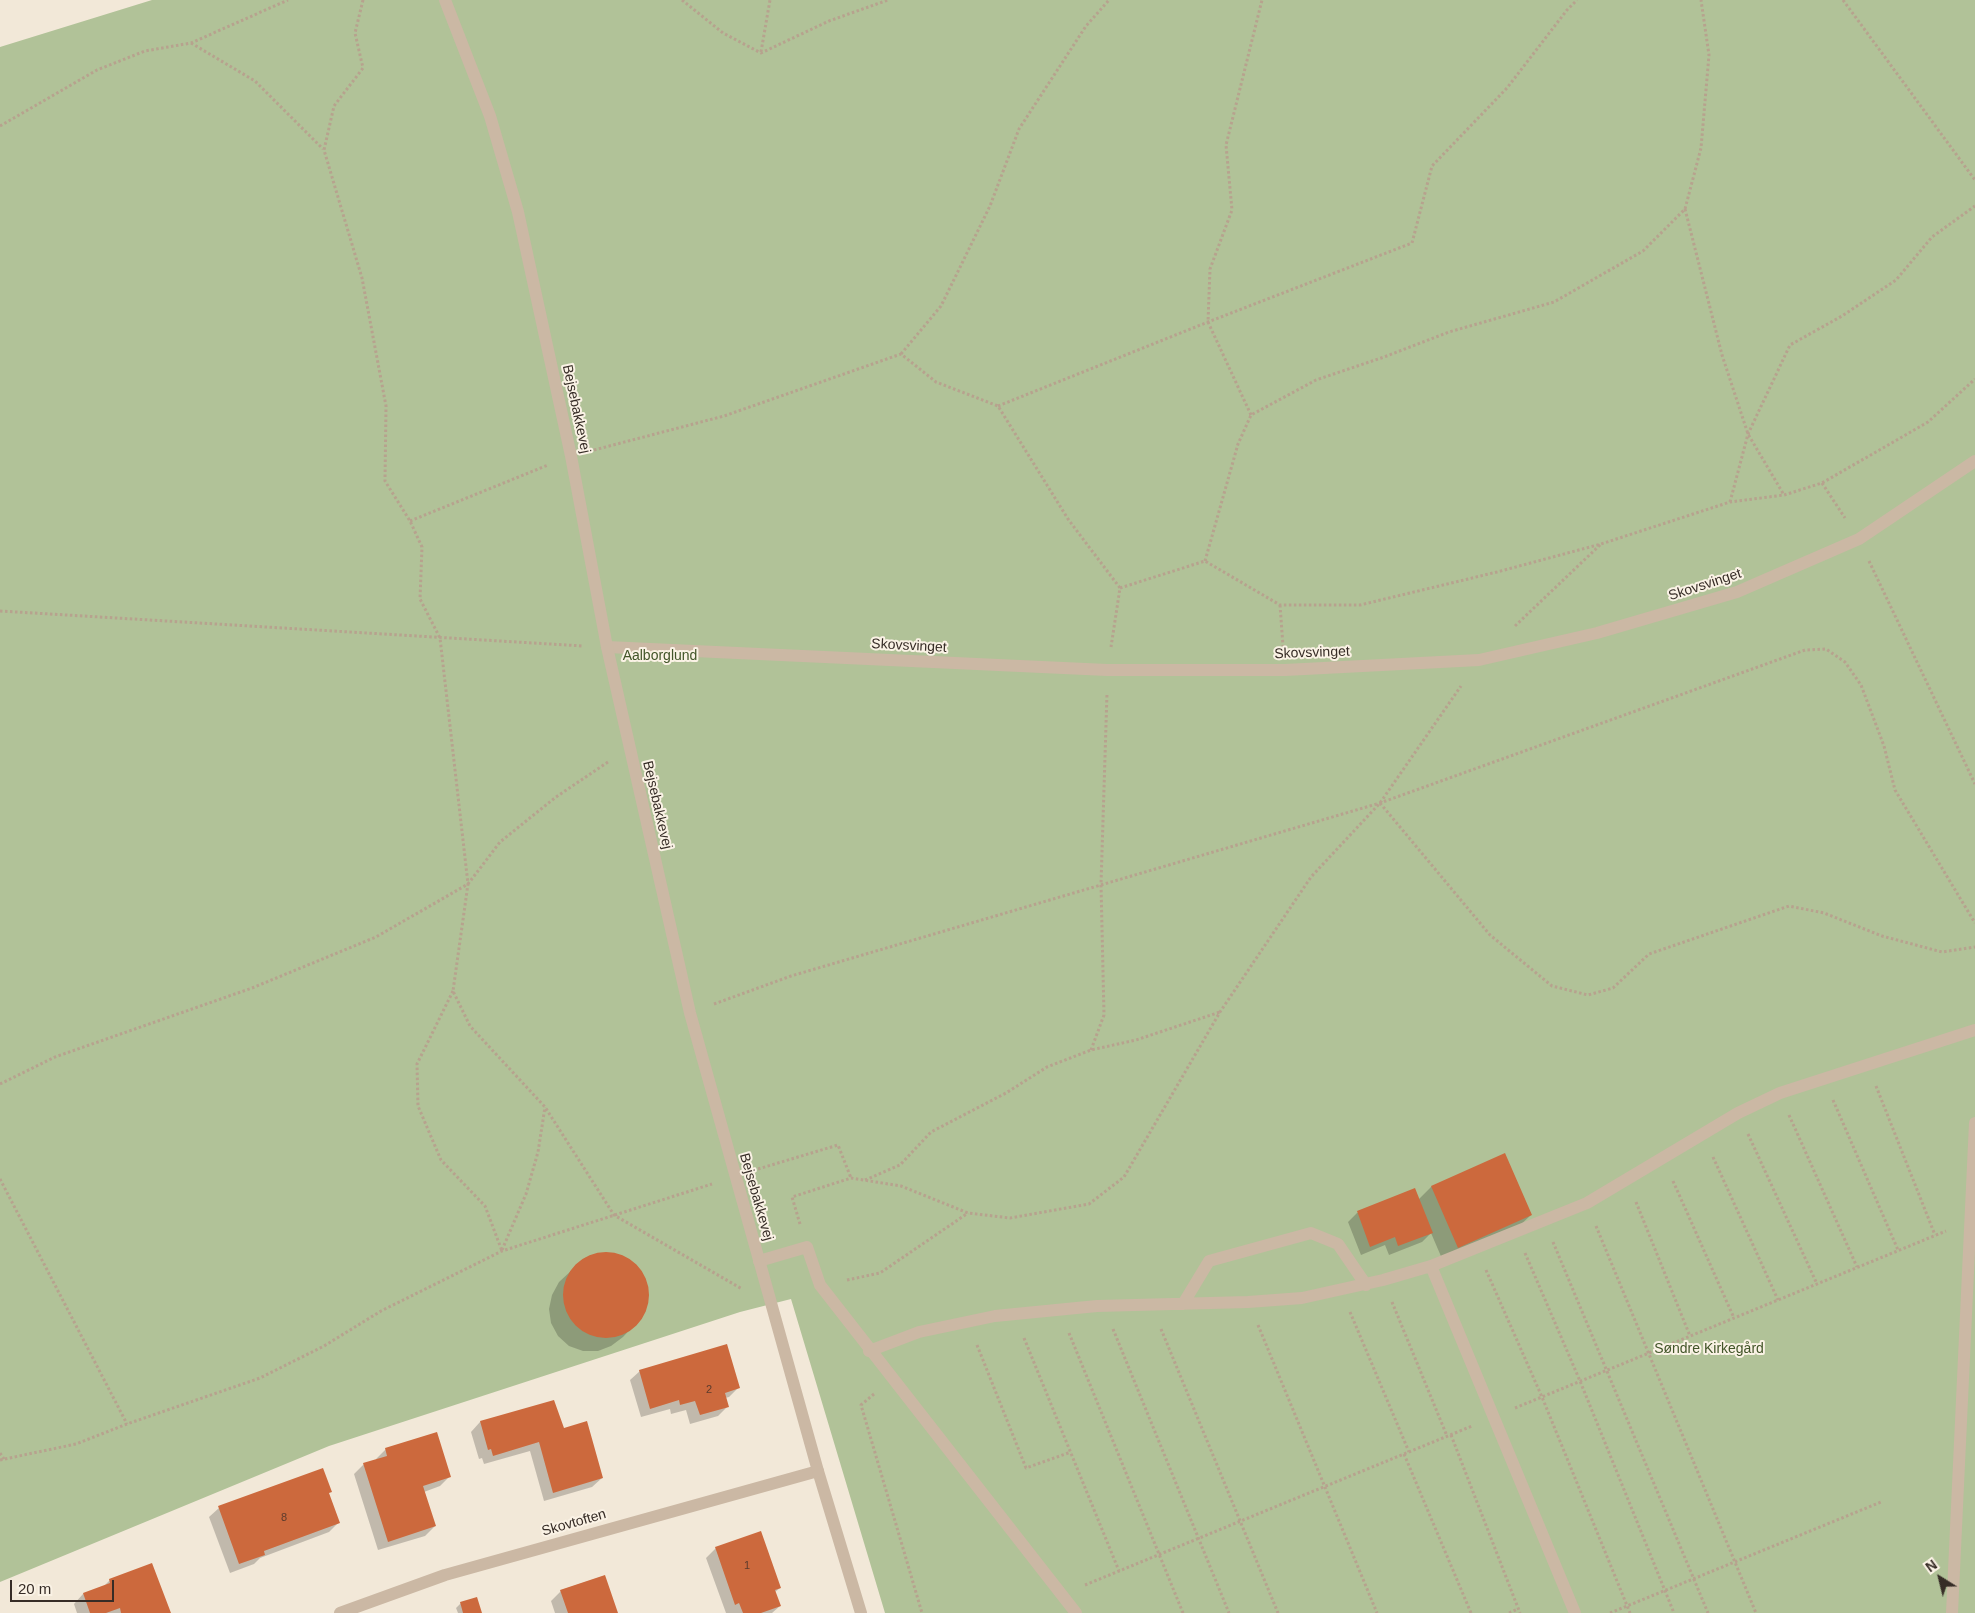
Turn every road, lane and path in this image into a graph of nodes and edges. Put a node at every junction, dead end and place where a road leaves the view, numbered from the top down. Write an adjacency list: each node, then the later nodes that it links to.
1 (288, 0): 12 (path)
2 (363, 0): 15 (path)
3 (445, 0): 25 (street, Bejsebakkevej)
4 (682, 0): 13 (path)
5 (770, 0): 13 (path)
6 (888, 0): 13 (path)
7 (1109, 0): 20 (path)
8 (1262, 0): 19 (path)
9 (1577, 0): 19 (path)
10 (1701, 0): 18 (path)
11 (1843, 0): 16 (path)
12 (191, 43): 14 (path); 15 (path)
13 (760, 53)
14 (0, 126)
15 (324, 150): 30 (path)
16 (1975, 180)
17 (1975, 206): 24 (path)
18 (1685, 209): 23 (path); 24 (path)
19 (1208, 322): 22 (path); 23 (path)
20 (901, 354): 22 (path); 25 (path)
21 (1975, 380): 27 (path)
22 (998, 406): 34 (path)
23 (1251, 415): 33 (path)
24 (1748, 434): 28 (path); 29 (path)
25 (571, 456): 30 (path); 38 (street, Bejsebakkevej)
26 (1975, 461): 31 (street, Skovsvinget)
27 (1822, 483): 28 (path); 31 (path)
28 (1784, 495): 29 (path)
29 (1730, 502): 32 (path)
30 (410, 521): 37 (path)
31 (1859, 540): 39 (street, Skovsvinget); 43 (path)
32 (1602, 544): 35 (path); 39 (path)
33 (1204, 561): 34 (path); 35 (path)
34 (1120, 588): 40 (path)
35 (1280, 605): 41 (path)
36 (0, 611): 37 (path)
37 (440, 638): 38 (path); 45 (path)
38 (607, 647): 40 (street, Skovsvinget); 42 (street, Bejsebakkevej)
39 (1479, 660): 41 (street, Skovsvinget); 44 (path)
40 (1107, 670): 41 (street, Skovsvinget); 46 (path)
41 (1285, 670)
42 (628, 747): 45 (path); 51 (street, Bejsebakkevej)
43 (1975, 784)
44 (1380, 802): 46 (path); 47 (path); 48 (path); 50 (path)
45 (468, 884): 49 (path); 56 (path)
46 (1101, 884): 51 (path); 53 (path)
47 (1975, 923)
48 (1975, 947)
49 (453, 991): 58 (path); 76 (path)
50 (1220, 1012): 53 (path); 69 (path)
51 (690, 1013): 63 (street, Bejsebakkevej)
52 (1975, 1030): 54 (street)
53 (1091, 1050): 67 (path)
54 (1867, 1065): 55 (street); 73 (path)
55 (1824, 1079): 57 (street); 77 (path)
56 (0, 1084)
57 (1780, 1093): 59 (street); 80 (path)
58 (546, 1107): 70 (path); 76 (path)
59 (1738, 1113): 61 (street); 82 (path)
60 (1975, 1123): 129 (street)
61 (1703, 1133): 62 (street); 87 (path)
62 (1662, 1158): 66 (street); 94 (path)
63 (735, 1176): 64 (path); 70 (path); 78 (street, Bejsebakkevej)
64 (851, 1178): 67 (path); 74 (path)
65 (0, 1179): 99 (path)
66 (1627, 1179): 68 (street); 96 (path)
67 (865, 1181): 69 (path)
68 (1587, 1203): 71 (street); 107 (path)
69 (968, 1213): 83 (path)
70 (614, 1215): 76 (path); 86 (path)
71 (1544, 1220): 72 (street); 109 (path)
72 (1516, 1232): 75 (street); 110 (path)
73 (1935, 1235)
74 (807, 1247): 78 (street); 83 (street)
75 (1477, 1248): 79 (street); 111 (path)
76 (502, 1251): 99 (path)
77 (1898, 1251)
78 (759, 1261): 86 (street, Bejsebakkevej)
79 (1431, 1266): 81 (street); 123 (street)
80 (1856, 1267)
81 (1384, 1280): 84 (street); 112 (path)
82 (1817, 1284)
83 (820, 1285): 97 (street)
84 (1366, 1285): 85 (street); 89 (street)
85 (1341, 1290): 88 (street); 101 (path)
86 (770, 1298): 105 (street, Bejsebakkevej)
87 (1778, 1300)
88 (1248, 1302): 89 (street); 120 (path)
89 (1183, 1304): 90 (street)
90 (1151, 1305): 91 (street); 119 (path)
91 (1103, 1306): 92 (street); 118 (path)
92 (1059, 1309): 93 (street); 117 (path)
93 (1015, 1314): 95 (street); 100 (path)
94 (1734, 1318)
95 (968, 1322): 97 (street); 100 (path)
96 (1690, 1336)
97 (870, 1350): 98 (street)
98 (891, 1378): 115 (path); 116 (street)
99 (127, 1424): 104 (path)
100 (1071, 1452): 108 (path)
101 (1409, 1452)
102 (0, 1453): 104 (path)
103 (1404, 1454): 121 (path)
104 (2, 1460)
105 (818, 1471): 113 (street, Skovtoften); 114 (street, Bejsebakkevej)
106 (1881, 1502): 107 (path)
107 (1735, 1562): 109 (path); 128 (path)
108 (1119, 1571)
109 (1694, 1579): 110 (path); 127 (path)
110 (1665, 1591): 111 (path); 126 (path)
111 (1627, 1606): 124 (path); 125 (path)
112 (1519, 1611): 122 (path)
113 (340, 1613)
114 (861, 1613)
115 (922, 1613)
116 (1076, 1613)
117 (1183, 1613)
118 (1229, 1613)
119 (1278, 1613)
120 (1376, 1613)
121 (1472, 1613)
122 (1509, 1613)
123 (1575, 1613)
124 (1610, 1613)
125 (1630, 1613)
126 (1674, 1613)
127 (1708, 1613)
128 (1756, 1613)
129 (1952, 1613)

